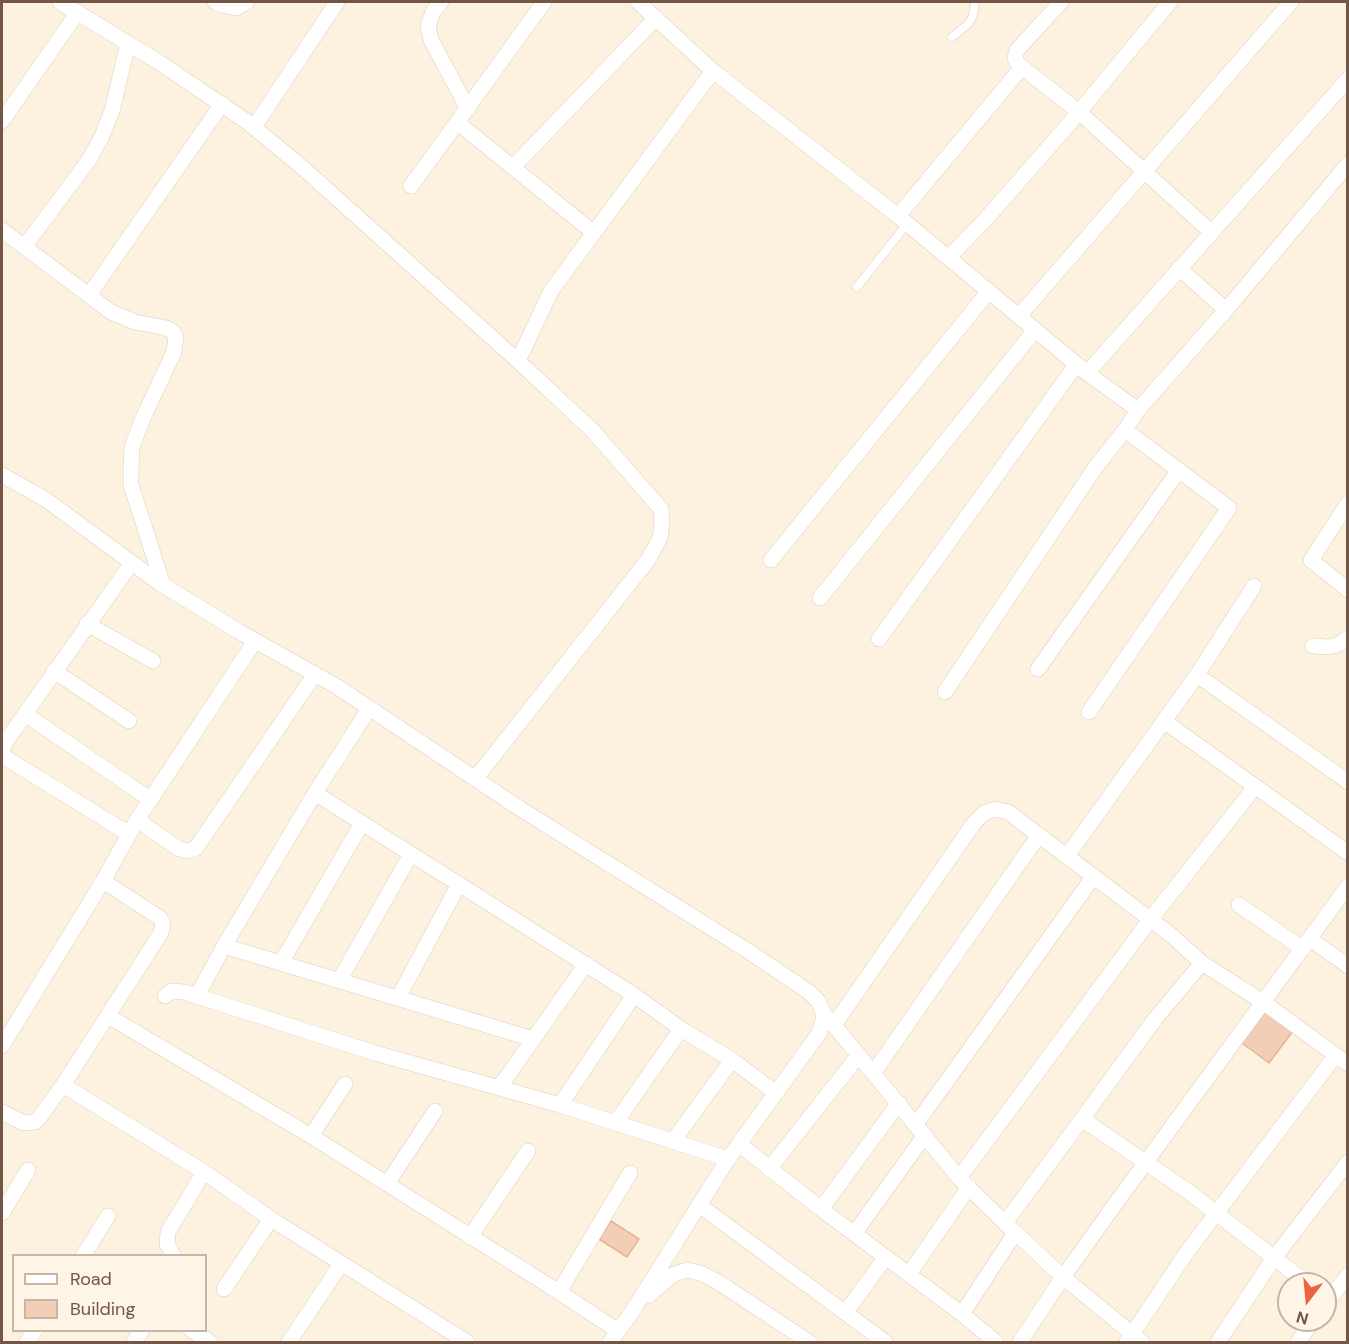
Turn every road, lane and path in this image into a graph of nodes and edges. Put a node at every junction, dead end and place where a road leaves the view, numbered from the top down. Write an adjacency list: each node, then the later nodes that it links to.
1 (60, 2): 12 (street)
2 (215, 2): 3 (street)
3 (247, 2)
4 (338, 2): 24 (street)
5 (441, 2): 20 (street)
6 (544, 2): 20 (street)
7 (638, 2): 13 (street)
8 (975, 2): 14 (lane)
9 (1061, 2): 16 (street)
10 (1170, 2): 21 (street)
11 (1291, 2): 27 (street)
12 (78, 12): 15 (street); 22 (street)
13 (656, 18): 17 (street); 26 (street)
14 (952, 37)
15 (128, 44): 19 (street); 33 (street)
16 (1022, 67): 21 (street); 29 (street)
17 (713, 71): 29 (street); 32 (street)
18 (1347, 79): 31 (street)
19 (222, 104): 24 (street); 38 (street)
20 (468, 109): 23 (street)
21 (1079, 112): 27 (street); 34 (street)
22 (2, 122)
23 (458, 123): 26 (street); 28 (street)
24 (254, 127): 42 (street)
25 (1347, 164): 39 (street)
26 (513, 167): 32 (street)
27 (1145, 172): 31 (street); 40 (street)
28 (411, 186)
29 (903, 220): 34 (street); 36 (lane)
30 (2, 230): 33 (street)
31 (1211, 232): 35 (street)
32 (594, 233): 42 (street)
33 (24, 247): 38 (street)
34 (949, 257): 37 (street)
35 (1179, 268): 39 (street); 43 (street)
36 (857, 287)
37 (989, 291): 40 (street); 49 (street)
38 (89, 295): 51 (street)
39 (1226, 310): 44 (street)
40 (1019, 316): 41 (street)
41 (1035, 330): 43 (street); 54 (street)
42 (518, 361): 71 (street)
43 (1082, 369): 44 (street); 57 (street)
44 (1138, 410): 45 (street)
45 (1125, 430): 46 (street); 65 (street)
46 (1179, 470): 61 (street); 67 (street)
47 (2, 475): 50 (street)
48 (1347, 503): 53 (street)
49 (771, 560)
50 (131, 564): 51 (street); 55 (street)
51 (163, 585): 58 (street)
52 (1254, 586): 64 (street)
53 (1347, 590)
54 (820, 598)
55 (87, 624): 60 (street); 62 (street)
56 (1347, 638): 59 (street)
57 (879, 639)
58 (255, 641): 63 (street); 75 (street)
59 (1313, 646)
60 (153, 661)
61 (1038, 669)
62 (54, 671): 68 (street); 69 (street)
63 (315, 674): 66 (street); 76 (street)
64 (1197, 675): 70 (street); 72 (street)
65 (945, 692)
66 (369, 709): 71 (street); 74 (street)
67 (1089, 712)
68 (25, 714): 75 (street); 78 (street)
69 (129, 721)
70 (1164, 721): 73 (street); 82 (street)
71 (475, 779): 102 (street)
72 (1347, 782)
73 (1255, 787): 80 (street); 88 (street)
74 (315, 793): 77 (street); 90 (street)
75 (151, 800): 76 (street)
76 (137, 820): 78 (street)
77 (362, 823): 81 (street); 91 (street)
78 (129, 834): 84 (street)
79 (1039, 835): 82 (street); 102 (street); 109 (street)
80 (1347, 853)
81 (411, 854): 85 (street); 95 (street)
82 (1067, 856): 83 (street)
83 (1094, 876): 88 (street); 120 (street)
84 (103, 881): 101 (street); 104 (street)
85 (459, 884): 93 (street); 99 (street)
86 (1347, 886): 89 (street)
87 (1239, 905): 89 (street)
88 (1150, 920): 92 (street); 132 (street)
89 (1306, 944): 94 (street); 100 (street)
90 (224, 945): 91 (street); 98 (street)
91 (281, 963): 95 (street)
92 (1202, 963): 100 (street); 118 (street)
93 (586, 964): 96 (street); 105 (street)
94 (1347, 966)
95 (339, 981): 99 (street)
96 (634, 995): 103 (street); 115 (street)
97 (165, 996): 98 (street)
98 (197, 996): 112 (street)
99 (398, 999): 105 (street)
100 (1263, 1002): 108 (street); 126 (street)
101 (108, 1016): 111 (street); 121 (street)
102 (829, 1020): 106 (street); 113 (street)
103 (681, 1029): 107 (street); 119 (street)
104 (3, 1039)
105 (533, 1039): 112 (street)
106 (859, 1055): 109 (street); 128 (street)
107 (732, 1060): 113 (street); 122 (street)
108 (1342, 1060): 136 (street)
109 (874, 1072): 114 (street)
110 (345, 1084): 121 (street)
111 (63, 1086): 117 (street); 130 (street)
112 (499, 1088): 115 (street)
113 (776, 1093): 123 (street)
114 (899, 1103): 120 (street); 135 (street)
115 (560, 1105): 119 (street)
116 (435, 1111): 133 (street)
117 (2, 1112)
118 (1082, 1119): 126 (street); 140 (street)
119 (616, 1122): 122 (street)
120 (920, 1130): 132 (street); 141 (street)
121 (311, 1136): 133 (street)
122 (673, 1141): 125 (street)
123 (739, 1144): 125 (street); 128 (street)
124 (528, 1151): 142 (street)
125 (728, 1159): 134 (street)
126 (1147, 1162): 136 (street); 151 (street)
127 (1347, 1162): 146 (street)
128 (769, 1169): 135 (street)
129 (28, 1170): 137 (street)
130 (204, 1172): 139 (street); 144 (street)
131 (630, 1173): 154 (street)
132 (964, 1183): 140 (street); 149 (street)
133 (387, 1184): 142 (street)
134 (699, 1205): 155 (street); 156 (street)
135 (821, 1209): 141 (street)
136 (1217, 1212): 146 (street); 160 (street)
137 (2, 1213)
138 (108, 1216): 143 (street)
139 (271, 1219): 147 (street); 153 (street)
140 (1010, 1228): 151 (street); 157 (street)
141 (854, 1234): 145 (street)
142 (470, 1238): 154 (street)
143 (83, 1254)
144 (173, 1254)
145 (886, 1257): 149 (street); 156 (street)
146 (1274, 1258): 148 (street); 168 (street)
147 (341, 1263): 161 (street); 163 (street)
148 (1292, 1272)
149 (909, 1274): 157 (street)
150 (1347, 1275): 152 (street)
151 (1064, 1277): 160 (street); 167 (street)
152 (1337, 1287)
153 (224, 1289)
154 (559, 1292): 159 (street)
155 (639, 1302): 159 (street); 164 (street)
156 (845, 1313): 165 (street)
157 (962, 1314): 166 (street)
158 (194, 1332): 162 (street)
159 (614, 1337)
160 (1134, 1340)
161 (293, 1341)
162 (210, 1342)
163 (467, 1342)
164 (809, 1342)
165 (885, 1342)
166 (996, 1342)
167 (1020, 1342)
168 (1218, 1342)

